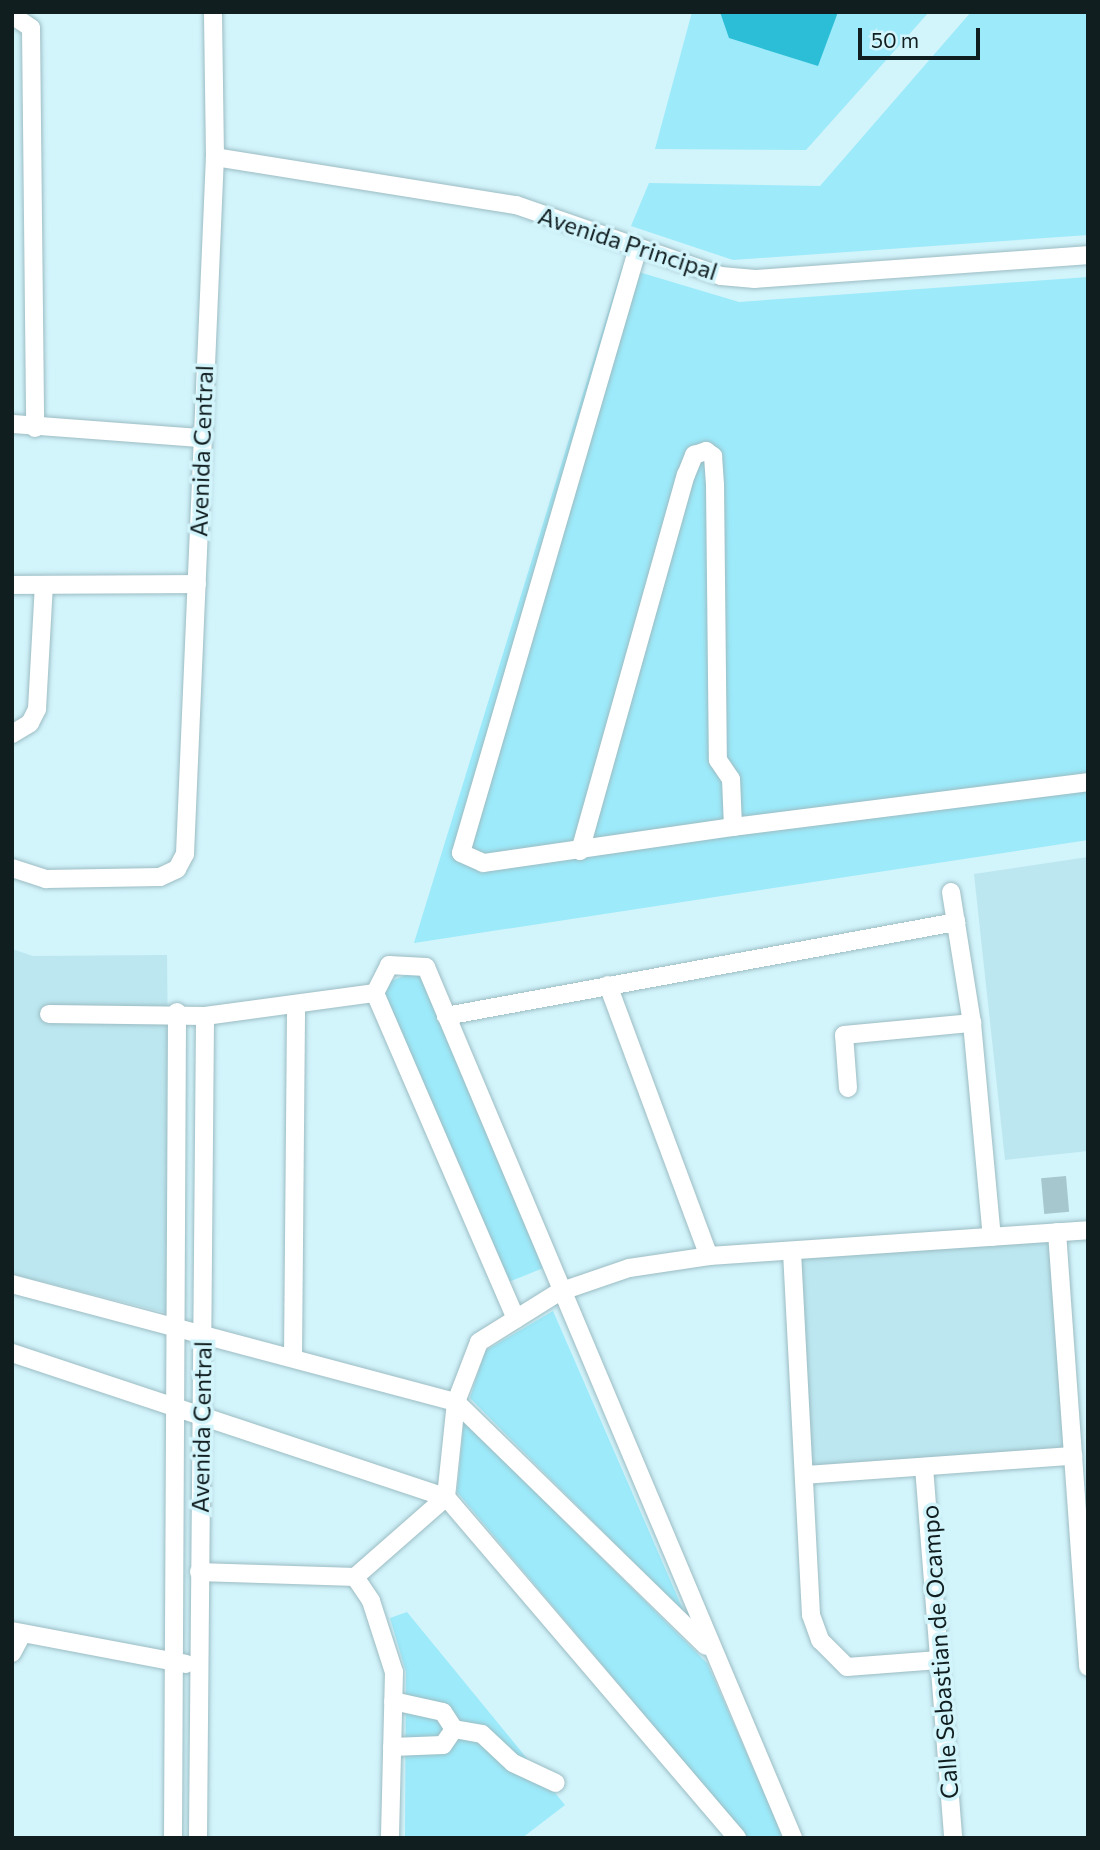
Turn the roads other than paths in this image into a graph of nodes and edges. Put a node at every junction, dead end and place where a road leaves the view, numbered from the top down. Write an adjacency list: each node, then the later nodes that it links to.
1 (213, 12): 4 (street, Avenida Central)
2 (17, 15): 3 (street)
3 (20, 138): 8 (street)
4 (215, 157): 5 (street, Avenida Principal); 11 (street, Avenida Central)
5 (637, 251): 6 (street, Avenida Principal); 18 (street)
6 (1088, 255)
7 (12, 277): 8 (street)
8 (31, 277): 10 (street)
9 (12, 424): 10 (street)
10 (35, 428): 11 (street)
11 (200, 438): 12 (street, Avenida Central)
12 (197, 584): 14 (street); 19 (street, Avenida Central)
13 (12, 585): 14 (street)
14 (44, 585): 15 (street)
15 (12, 734)
16 (1088, 782): 17 (street)
17 (733, 827): 18 (street); 18 (street)
18 (580, 851)
19 (12, 868)
20 (951, 892): 21 (street)
21 (956, 922): 22 (street); 29 (street)
22 (608, 985): 28 (street); 35 (street)
23 (375, 993): 24 (street); 28 (street); 38 (street)
24 (296, 1005): 27 (street); 42 (street)
25 (177, 1012): 26 (street); 27 (street); 39 (street)
26 (49, 1014)
27 (205, 1016): 40 (street, Avenida Central)
28 (446, 1016): 37 (street)
29 (972, 1023): 30 (street); 33 (street)
30 (848, 1087)
31 (1088, 1230): 32 (street)
32 (1057, 1232): 33 (street); 46 (street)
33 (992, 1237): 34 (street)
34 (792, 1252): 35 (street); 48 (street)
35 (709, 1256): 37 (street)
36 (12, 1284): 39 (street)
37 (559, 1292): 38 (street); 54 (street)
38 (516, 1319): 43 (street)
39 (179, 1328): 40 (street); 44 (street)
40 (202, 1335): 42 (street); 45 (street, Avenida Central)
41 (12, 1353): 44 (street)
42 (293, 1358): 43 (street)
43 (456, 1402): 49 (street); 54 (street)
44 (177, 1404): 45 (street); 56 (street)
45 (199, 1412): 49 (street); 50 (street, Avenida Central)
46 (1073, 1456): 47 (street); 58 (street)
47 (924, 1467): 48 (street); 55 (street, Calle Sebastian de Ocampo)
48 (805, 1475): 55 (street)
49 (446, 1497): 51 (street); 66 (street)
50 (199, 1572): 51 (street); 57 (street, Avenida Central)
51 (355, 1577): 59 (street)
52 (17, 1633): 53 (street); 56 (street)
53 (12, 1653)
54 (714, 1653): 67 (street)
55 (939, 1660): 68 (street, Calle Sebastian de Ocampo)
56 (175, 1663): 57 (street); 63 (street)
57 (200, 1665): 64 (street, Avenida Central)
58 (1088, 1667)
59 (393, 1701): 60 (street); 61 (street)
60 (454, 1728): 61 (street); 62 (street)
61 (392, 1747): 65 (street)
62 (556, 1783)
63 (173, 1838)
64 (198, 1838)
65 (390, 1838)
66 (737, 1838)
67 (793, 1838)
68 (953, 1838)

